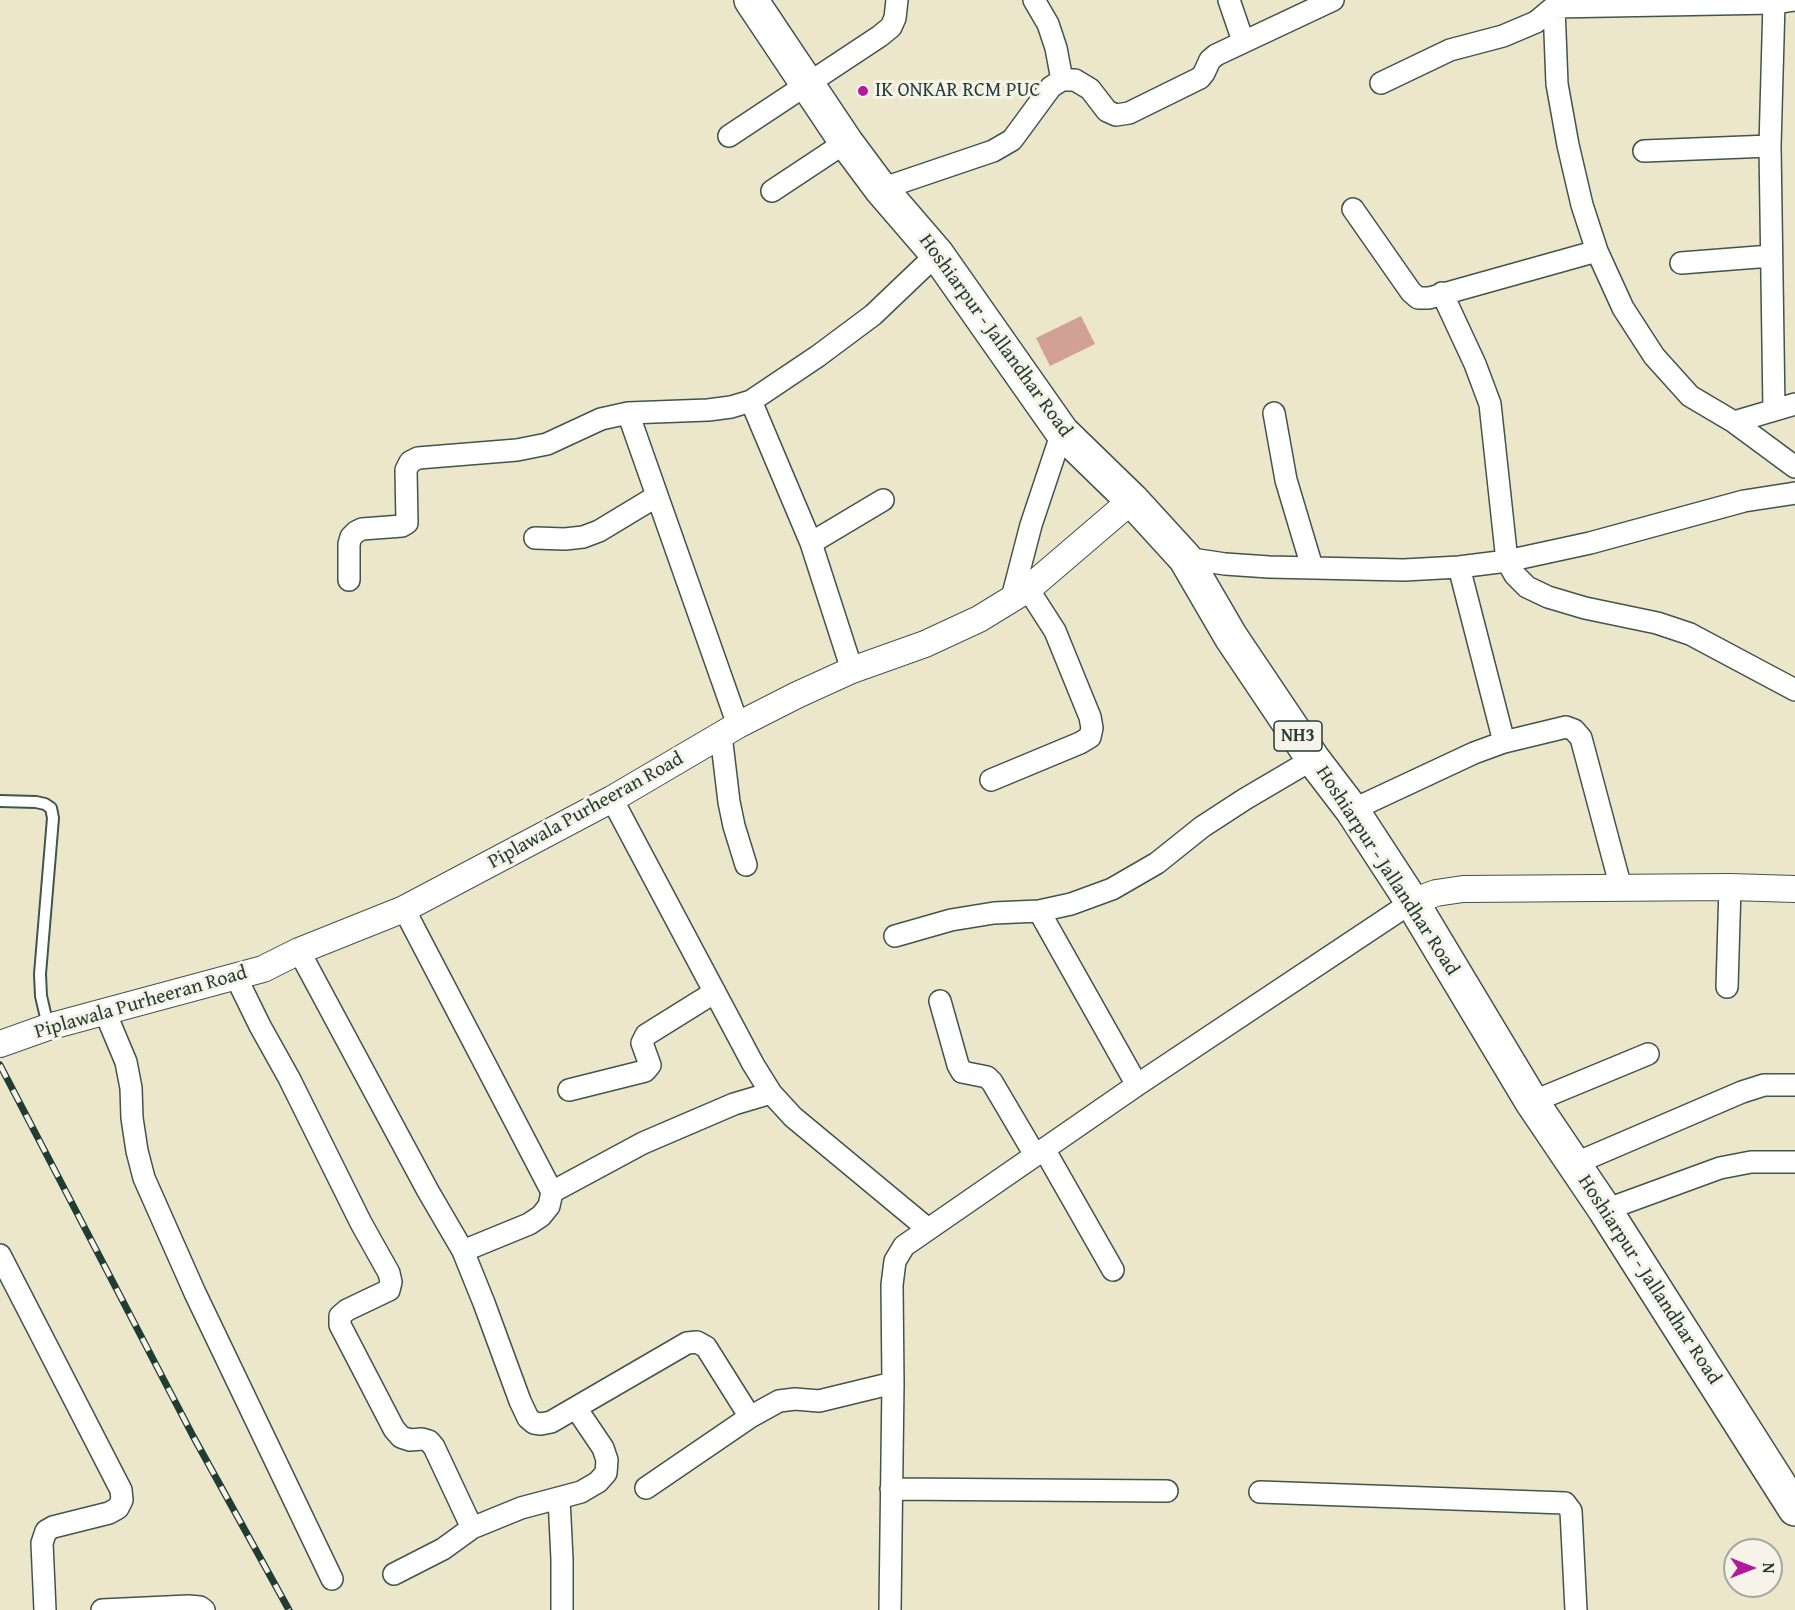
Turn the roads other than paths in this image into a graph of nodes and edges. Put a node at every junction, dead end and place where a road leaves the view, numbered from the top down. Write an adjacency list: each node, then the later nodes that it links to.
1 (752, 0): 12 (highway, Hoshiarpur - Jallandhar Road / NH3)
2 (897, 0): 12 (street)
3 (1034, 0): 10 (street)
4 (1229, 0): 9 (street)
5 (1333, 0): 9 (street)
6 (1795, 0): 7 (street)
7 (1774, 3): 8 (street); 15 (street)
8 (1556, 4): 11 (street); 20 (street)
9 (1242, 41): 10 (street)
10 (1062, 80): 17 (street)
11 (1381, 83)
12 (808, 85): 13 (street); 14 (highway, Hoshiarpur - Jallandhar Road / NH3)
13 (729, 136)
14 (846, 142): 17 (highway, Hoshiarpur - Jallandhar Road / NH3); 18 (street)
15 (1770, 146): 16 (street); 22 (street)
16 (1644, 151)
17 (881, 189): 21 (highway, Hoshiarpur - Jallandhar Road / NH3)
18 (772, 191)
19 (1353, 209): 24 (street)
20 (1597, 250): 24 (street); 30 (street)
21 (937, 254): 25 (street); 31 (highway, Hoshiarpur - Jallandhar Road / NH3)
22 (1771, 256): 23 (street); 27 (street)
23 (1681, 263)
24 (1442, 293): 40 (street)
25 (751, 401): 28 (street); 38 (street)
26 (1795, 404): 27 (street)
27 (1774, 410): 30 (street)
28 (628, 413): 34 (street); 43 (street)
29 (1274, 413): 41 (street)
30 (1734, 422): 32 (street)
31 (1062, 432): 36 (highway, Hoshiarpur - Jallandhar Road / NH3); 44 (street)
32 (1795, 467)
33 (1795, 493): 40 (street)
34 (657, 496): 37 (street); 47 (street)
35 (883, 500): 38 (street)
36 (1132, 500): 39 (highway, Hoshiarpur - Jallandhar Road / NH3); 44 (street, Piplawala Purheeran Road)
37 (535, 538)
38 (811, 543): 45 (street)
39 (1185, 558): 41 (street); 49 (highway, Hoshiarpur - Jallandhar Road / NH3)
40 (1507, 561): 42 (street); 46 (street)
41 (1312, 567): 42 (street)
42 (1459, 567): 48 (street)
43 (349, 580)
44 (1020, 593): 45 (street, Piplawala Purheeran Road); 50 (street)
45 (852, 670): 47 (street, Piplawala Purheeran Road)
46 (1795, 690)
47 (730, 730): 51 (street, Piplawala Purheeran Road); 54 (street)
48 (1504, 742): 53 (street); 56 (street)
49 (1312, 759): 53 (highway, Hoshiarpur - Jallandhar Road / NH3); 60 (street)
50 (991, 780)
51 (612, 799): 59 (street, Piplawala Purheeran Road); 65 (street)
52 (0, 801): 68 (lane)
53 (1352, 810): 58 (highway, Hoshiarpur - Jallandhar Road / NH3)
54 (746, 865)
55 (1730, 887): 56 (street); 57 (street); 64 (street)
56 (1621, 888): 58 (street)
57 (1795, 889)
58 (1412, 902): 71 (street); 75 (highway, Hoshiarpur - Jallandhar Road / NH3)
59 (404, 909): 62 (street, Piplawala Purheeran Road); 79 (street)
60 (1040, 911): 61 (street); 71 (street)
61 (895, 936)
62 (299, 951): 63 (street, Piplawala Purheeran Road); 82 (street)
63 (236, 977): 67 (street, Piplawala Purheeran Road); 94 (street)
64 (1727, 987)
65 (715, 992): 73 (street); 74 (street)
66 (940, 1001): 76 (street)
67 (105, 1012): 68 (street, Piplawala Purheeran Road); 96 (street)
68 (48, 1027): 69 (street, Piplawala Purheeran Road)
69 (0, 1044)
70 (1648, 1054): 75 (street)
71 (1137, 1084): 76 (street)
72 (1795, 1085): 78 (street)
73 (569, 1090)
74 (771, 1093): 79 (street); 81 (street)
75 (1532, 1102): 78 (highway, Hoshiarpur - Jallandhar Road / NH3)
76 (1040, 1152): 81 (street); 84 (street)
77 (1795, 1162): 80 (street)
78 (1574, 1164): 80 (highway, Hoshiarpur - Jallandhar Road / NH3)
79 (552, 1192): 82 (street)
80 (1605, 1210): 93 (highway, Hoshiarpur - Jallandhar Road / NH3)
81 (928, 1229): 85 (street)
82 (463, 1251): 86 (street)
83 (0, 1256): 97 (street)
84 (1113, 1270)
85 (893, 1383): 87 (street); 89 (street)
86 (576, 1408): 87 (street); 92 (street)
87 (750, 1417): 88 (street)
88 (646, 1488)
89 (891, 1489): 90 (street); 101 (street)
90 (1167, 1491)
91 (1260, 1492): 102 (street)
92 (559, 1498): 94 (street); 100 (street)
93 (1795, 1509)
94 (472, 1528): 95 (street)
95 (394, 1574)
96 (332, 1579)
97 (45, 1610)
98 (102, 1610): 99 (street)
99 (204, 1610)
100 (562, 1610)
101 (890, 1610)
102 (1576, 1610)

